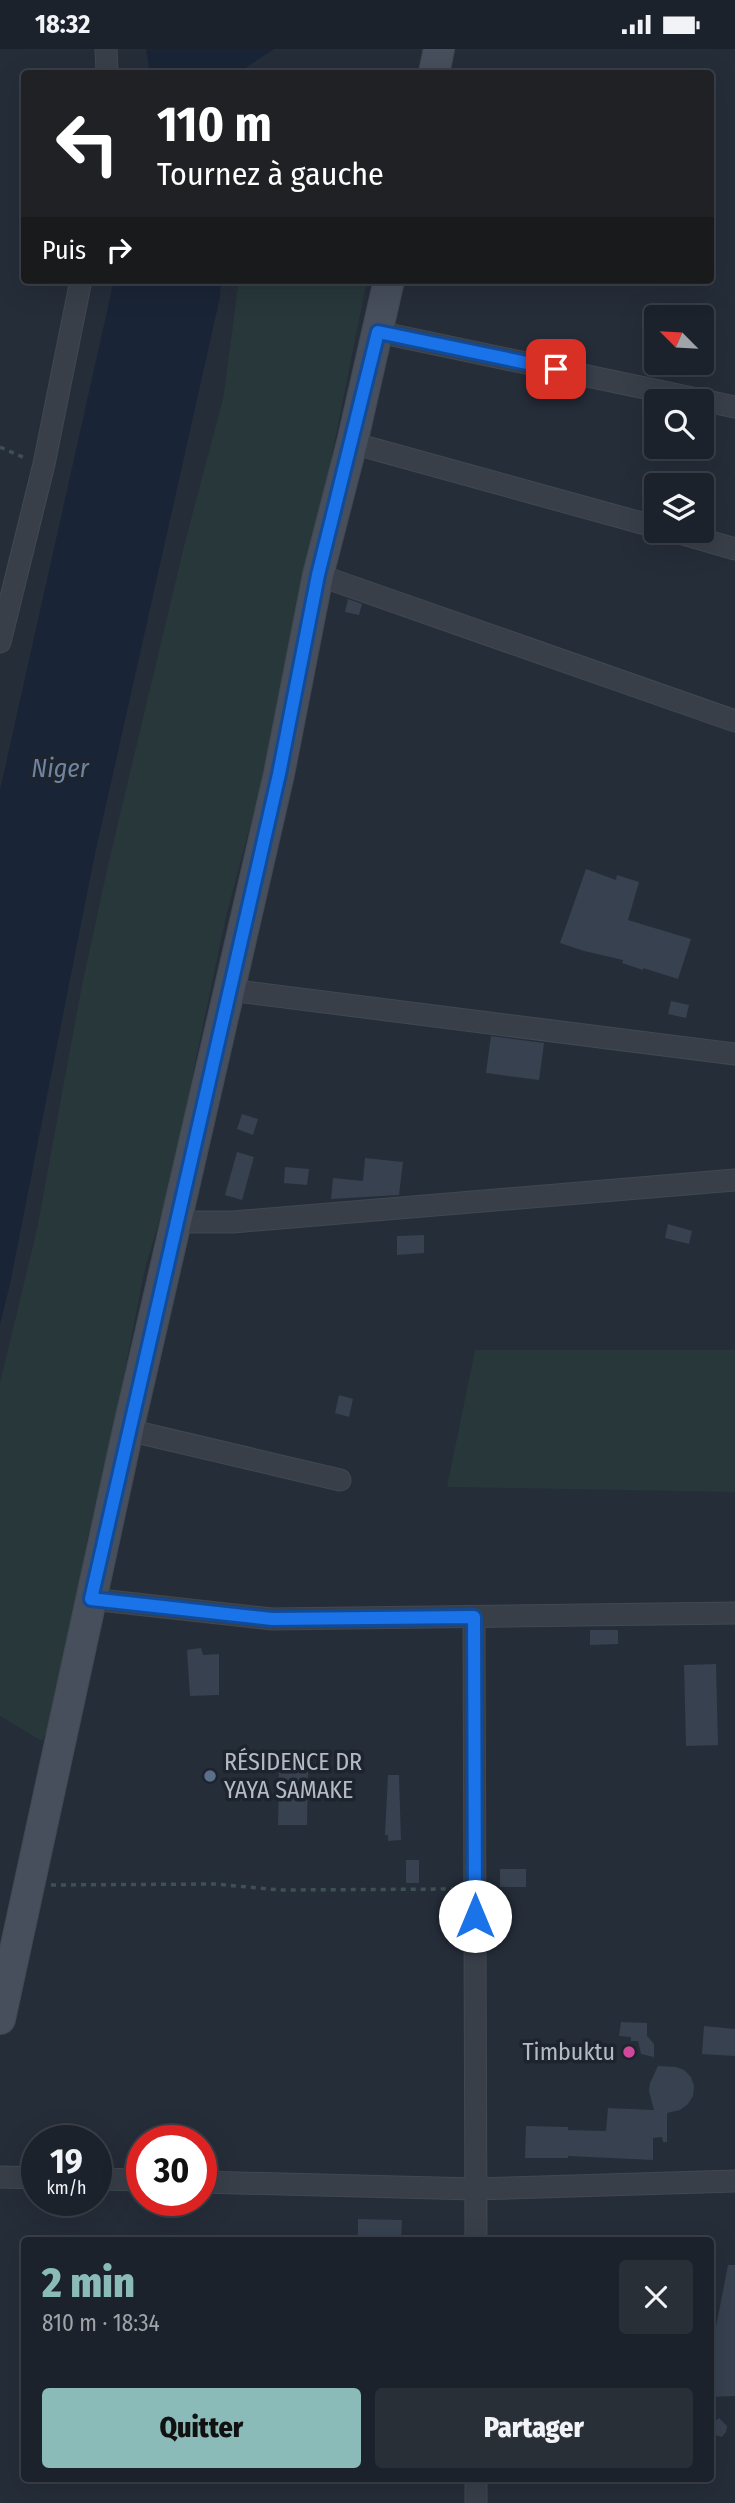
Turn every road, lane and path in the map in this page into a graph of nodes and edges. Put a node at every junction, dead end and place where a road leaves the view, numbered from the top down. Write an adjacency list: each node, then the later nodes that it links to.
1 (106, 49): 3 (street)
2 (439, 49): 4 (main road)
3 (107, 70)
4 (435, 70)
5 (80, 284): 11 (street)
6 (388, 284): 7 (main road)
7 (378, 332): 8 (street); 9 (main road)
8 (735, 407)
9 (352, 443): 12 (street); 15 (main road)
10 (0, 447): 11 (path)
11 (44, 464): 16 (street)
12 (644, 524)
13 (714, 543): 14 (street)
14 (735, 549)
15 (318, 575): 17 (street); 18 (main road)
16 (0, 642)
17 (735, 721)
18 (229, 990): 19 (street); 21 (main road)
19 (735, 1054)
20 (735, 1180): 21 (street)
21 (176, 1222): 22 (main road)
22 (128, 1430): 23 (street); 24 (main road)
23 (340, 1480)
24 (91, 1599): 26 (street); 27 (main road)
25 (735, 1613): 26 (street)
26 (474, 1617): 28 (street)
27 (28, 1885): 28 (path); 29 (main road)
28 (475, 1889): 34 (street)
29 (0, 2019)
30 (0, 2177): 31 (street)
31 (21, 2178)
32 (735, 2181): 34 (street)
33 (217, 2182): 34 (street)
34 (475, 2189): 35 (street)
35 (476, 2237)
36 (476, 2482): 37 (street)
37 (476, 2503)

